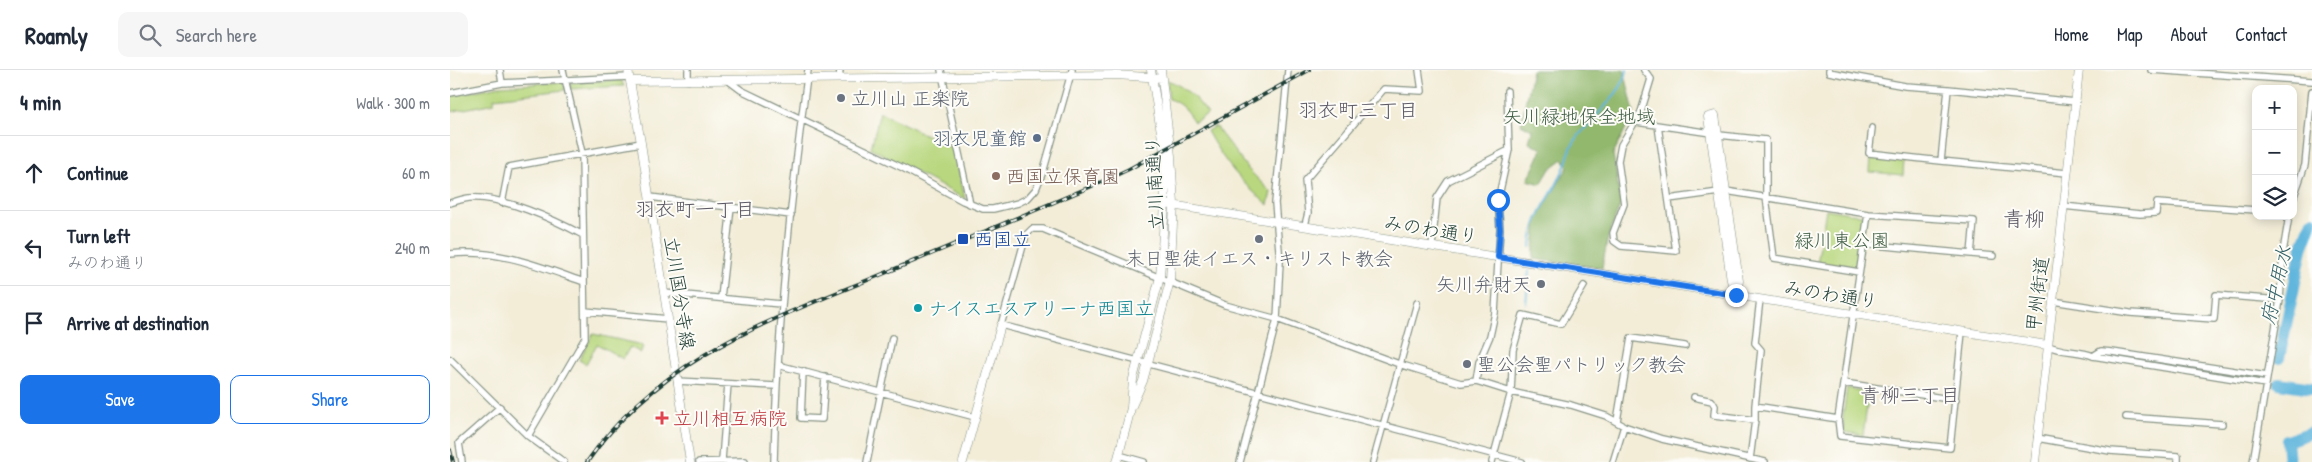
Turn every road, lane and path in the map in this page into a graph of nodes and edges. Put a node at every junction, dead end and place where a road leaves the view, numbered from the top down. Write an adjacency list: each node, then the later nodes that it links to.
1 (500, 70): 23 (street)
2 (563, 70): 17 (street)
3 (688, 70): 20 (street)
4 (808, 70): 18 (street)
5 (840, 70): 19 (street)
6 (1288, 70): 55 (street)
7 (1419, 70): 56 (street)
8 (1644, 70): 30 (street)
9 (1829, 70): 24 (street)
10 (2079, 70): 28 (street, 甲州街道)
11 (2152, 70): 22 (street)
12 (1071, 73): 13 (street); 14 (street); 46 (street)
13 (942, 74): 19 (street); 46 (street)
14 (1151, 74): 15 (street); 47 (street, 立川南通り)
15 (1162, 74): 48 (street, 立川南通り)
16 (629, 76): 17 (street); 20 (street); 34 (street, 立川国分寺線)
17 (565, 80): 23 (street); 36 (street)
18 (807, 80): 19 (street); 21 (street); 29 (street)
19 (839, 80)
20 (688, 81): 21 (street)
21 (729, 81): 29 (street)
22 (2312, 81)
23 (502, 84): 27 (street)
24 (1948, 89): 28 (street); 37 (street)
25 (2312, 90): 39 (street)
26 (1507, 91): 35 (street)
27 (450, 93)
28 (2076, 102): 38 (street, 甲州街道)
29 (803, 118): 46 (street); 53 (street)
30 (1636, 122): 31 (street); 43 (street)
31 (1658, 126): 33 (street); 43 (street)
32 (1872, 128): 37 (street)
33 (1715, 134): 40 (street); 42 (street)
34 (641, 143): 36 (street); 41 (street, 立川国分寺線)
35 (1509, 150): 59 (street); 63 (street)
36 (582, 154): 45 (street); 57 (street)
37 (1941, 161): 38 (street)
38 (2067, 173): 49 (street, 甲州街道)
39 (2297, 188)
40 (1723, 191): 42 (street); 43 (street); 70 (street)
41 (650, 197): 50 (street); 69 (street, 立川国分寺線)
42 (1766, 198): 52 (street); 64 (street)
43 (1669, 199)
44 (450, 202): 45 (street)
45 (502, 203): 57 (street)
46 (970, 204)
47 (1165, 204): 48 (street, みのわ通り); 65 (street, 立川南通り)
48 (1174, 204): 55 (street, みのわ通り); 66 (street, 立川南通り)
49 (2064, 206): 51 (street); 74 (street, 甲州街道)
50 (731, 207): 53 (street); 71 (street)
51 (2252, 210)
52 (1868, 214): 58 (street); 61 (street)
53 (791, 215): 76 (street)
54 (2288, 220): 73 (street)
55 (1276, 221): 56 (street, みのわ通り); 80 (street)
56 (1305, 225): 59 (street, みのわ通り)
57 (583, 235): 67 (street)
58 (1863, 244): 61 (street); 64 (street)
59 (1432, 246): 63 (street, みのわ通り)
60 (450, 254): 67 (street)
61 (1971, 254): 62 (street)
62 (1993, 256)
63 (1498, 257): 70 (street, みのわ通り); 95 (street)
64 (1859, 272): 78 (street)
65 (1160, 277): 66 (street); 81 (street); 87 (street, 立川南通り)
66 (1170, 281): 80 (street); 89 (street, 立川南通り)
67 (584, 282): 77 (street)
68 (1584, 286): 102 (street)
69 (664, 293): 71 (street); 79 (street, 立川国分寺線)
70 (1736, 295): 72 (street, みのわ通り)
71 (721, 298): 76 (street)
72 (1760, 299): 78 (street, みのわ通り); 106 (street)
73 (2280, 300): 74 (street); 93 (street)
74 (2053, 301): 84 (street, 甲州街道)
75 (1417, 303): 90 (street)
76 (781, 304): 91 (street)
77 (585, 311): 79 (street); 117 (street)
78 (1853, 314): 82 (street, みのわ通り); 97 (street)
79 (668, 319): 96 (street, 立川国分寺線)
80 (1278, 319): 90 (street); 103 (street)
81 (1001, 326): 87 (street); 109 (street)
82 (1962, 332): 84 (street, みのわ通り); 105 (street)
83 (892, 338): 101 (street)
84 (2047, 345): 88 (street); 118 (street, 甲州街道)
85 (1685, 346): 113 (street)
86 (450, 359): 107 (street)
87 (1138, 362): 89 (street); 108 (street, 立川南通り)
88 (2155, 362): 93 (street); 99 (street)
89 (1148, 364): 103 (street); 108 (street, 立川南通り)
90 (1399, 364): 95 (street); 115 (street)
91 (778, 365): 92 (street); 100 (street)
92 (803, 371): 94 (street); 94 (street)
93 (2267, 376): 99 (street)
94 (826, 377): 101 (street)
95 (1476, 380): 102 (street)
96 (677, 381): 98 (street); 127 (street, 立川国分寺線)
97 (1844, 382): 105 (street); 111 (street)
98 (728, 384): 100 (street); 123 (street)
99 (2266, 384): 141 (street)
100 (776, 386): 129 (street)
101 (881, 392): 109 (street); 130 (street)
102 (1511, 392): 113 (street); 119 (street)
103 (1258, 393): 115 (street); 133 (street)
104 (1694, 397): 112 (street)
105 (1956, 400): 111 (street)
106 (1755, 406): 111 (street); 112 (street)
107 (500, 407): 117 (street); 125 (street)
108 (1131, 408): 120 (street, 立川南通り)
109 (975, 417): 131 (street)
110 (2126, 417): 114 (street)
111 (1838, 419)
112 (1755, 420): 122 (street)
113 (1617, 421): 116 (street)
114 (2222, 424)
115 (1383, 426): 119 (street); 134 (street)
116 (1624, 426): 121 (street); 137 (street)
117 (528, 436): 126 (street)
118 (2037, 438): 139 (street, 甲州街道); 140 (street)
119 (1494, 455): 135 (street); 136 (street)
120 (1118, 459): 132 (street)
121 (1735, 459): 122 (street)
122 (1750, 459): 138 (street)
123 (722, 460): 124 (street); 128 (street)
124 (745, 461)
125 (462, 462)
126 (564, 462)
127 (690, 462)
128 (699, 462)
129 (774, 462)
130 (867, 462)
131 (962, 462)
132 (1144, 462)
133 (1240, 462)
134 (1373, 462)
135 (1492, 462)
136 (1522, 462)
137 (1613, 462)
138 (1765, 462)
139 (2034, 462)
140 (2178, 462)
141 (2253, 462)

